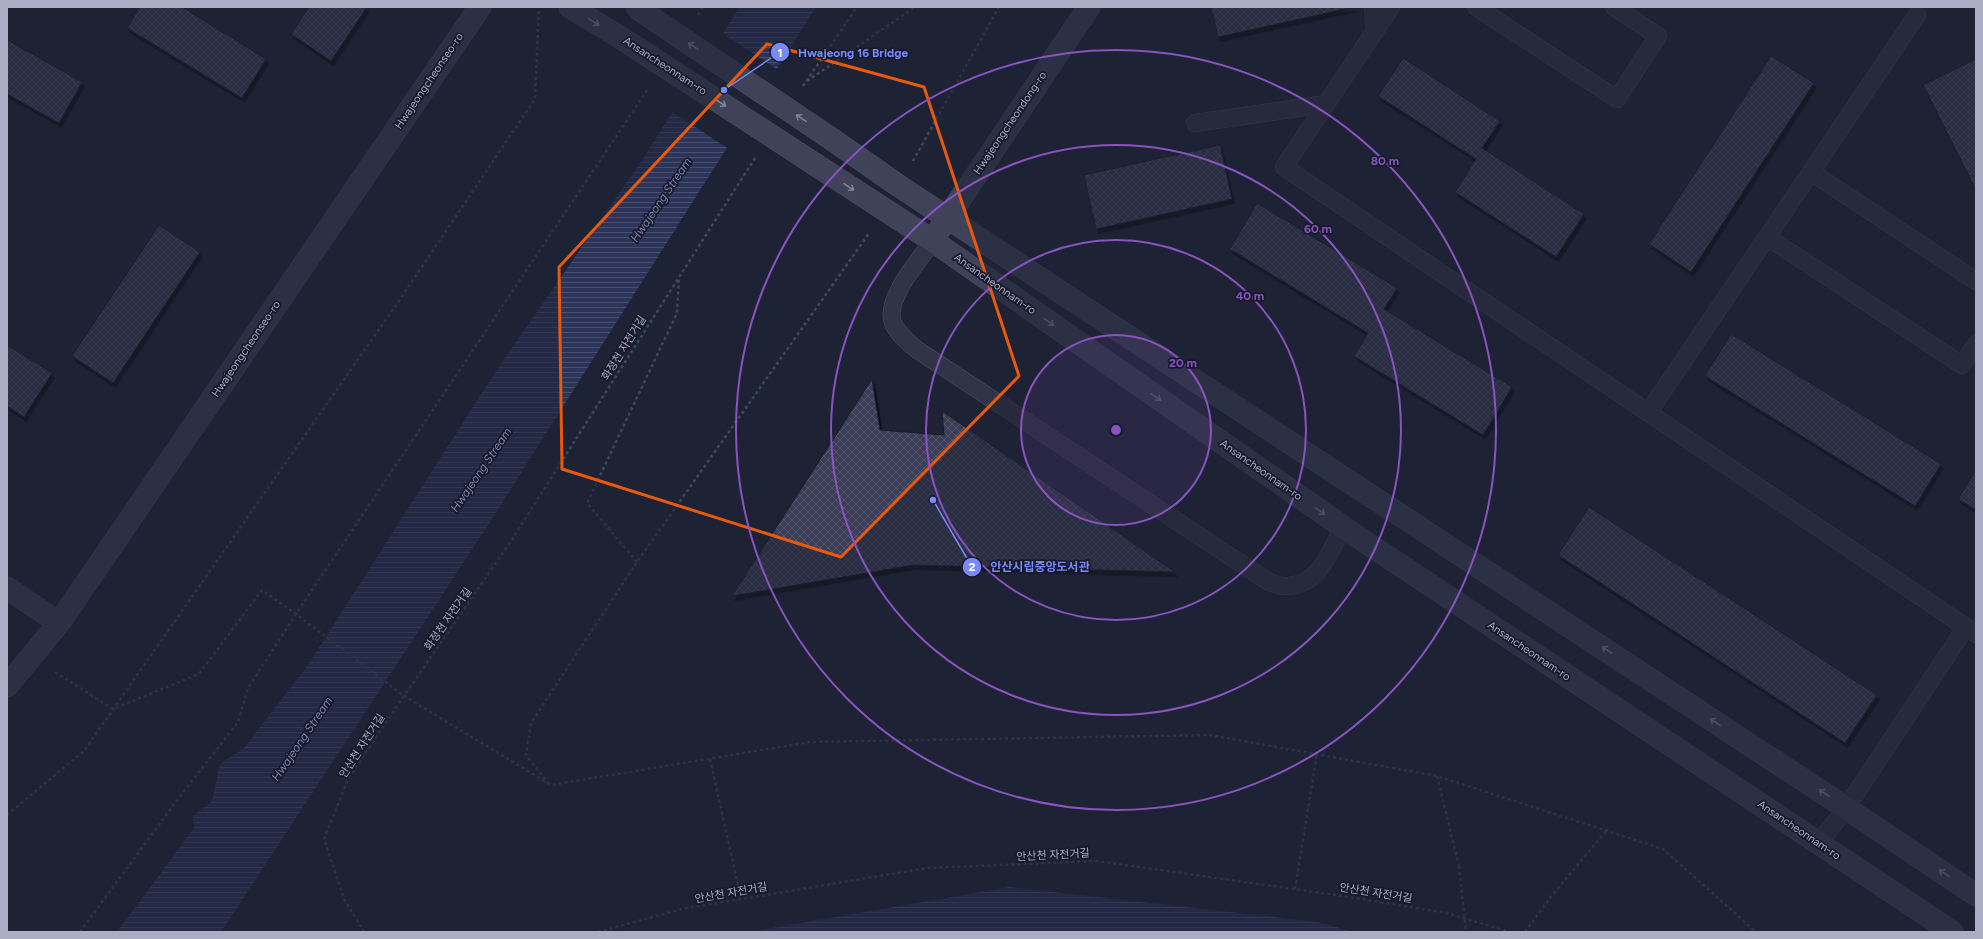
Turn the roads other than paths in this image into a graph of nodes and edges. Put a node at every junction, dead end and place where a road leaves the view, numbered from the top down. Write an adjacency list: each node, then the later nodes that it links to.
1 (480, 7): 22 (street, Hwajeongcheonseo-ro)
2 (570, 7): 16 (street, Ansancheonnam-ro, one-way to 16, bridge)
3 (636, 7): 14 (street, one-way to 3, bridge)
4 (1089, 7): 14 (street, Hwajeongcheondong-ro)
5 (1373, 7): 10 (lane)
6 (1391, 7): 10 (lane)
7 (1476, 7): 8 (lane)
8 (1614, 7)
9 (1917, 15): 13 (lane)
10 (1375, 32): 11 (lane)
11 (1326, 104): 12 (lane); 19 (lane)
12 (1195, 123)
13 (1811, 172): 15 (lane); 17 (lane)
14 (947, 217): 16 (street, Hwajeongcheondong-ro); 25 (street, one-way to 14)
15 (1767, 237): 18 (lane); 19 (lane)
16 (933, 241): 20 (street, Ansancheonnam-ro, one-way to 20); 20 (lane)
17 (1976, 281)
18 (1976, 344)
19 (1648, 413): 23 (lane)
20 (1343, 527): 26 (street, Ansancheonnam-ro)
21 (7, 588): 22 (street)
22 (59, 623): 24 (street, Hwajeongcheonseo-ro)
23 (1971, 631): 25 (lane)
24 (7, 686)
25 (1846, 808): 26 (lane); 27 (street, one-way to 25)
26 (1819, 843): 28 (street, Ansancheonnam-ro)
27 (1976, 895)
28 (1952, 932)

